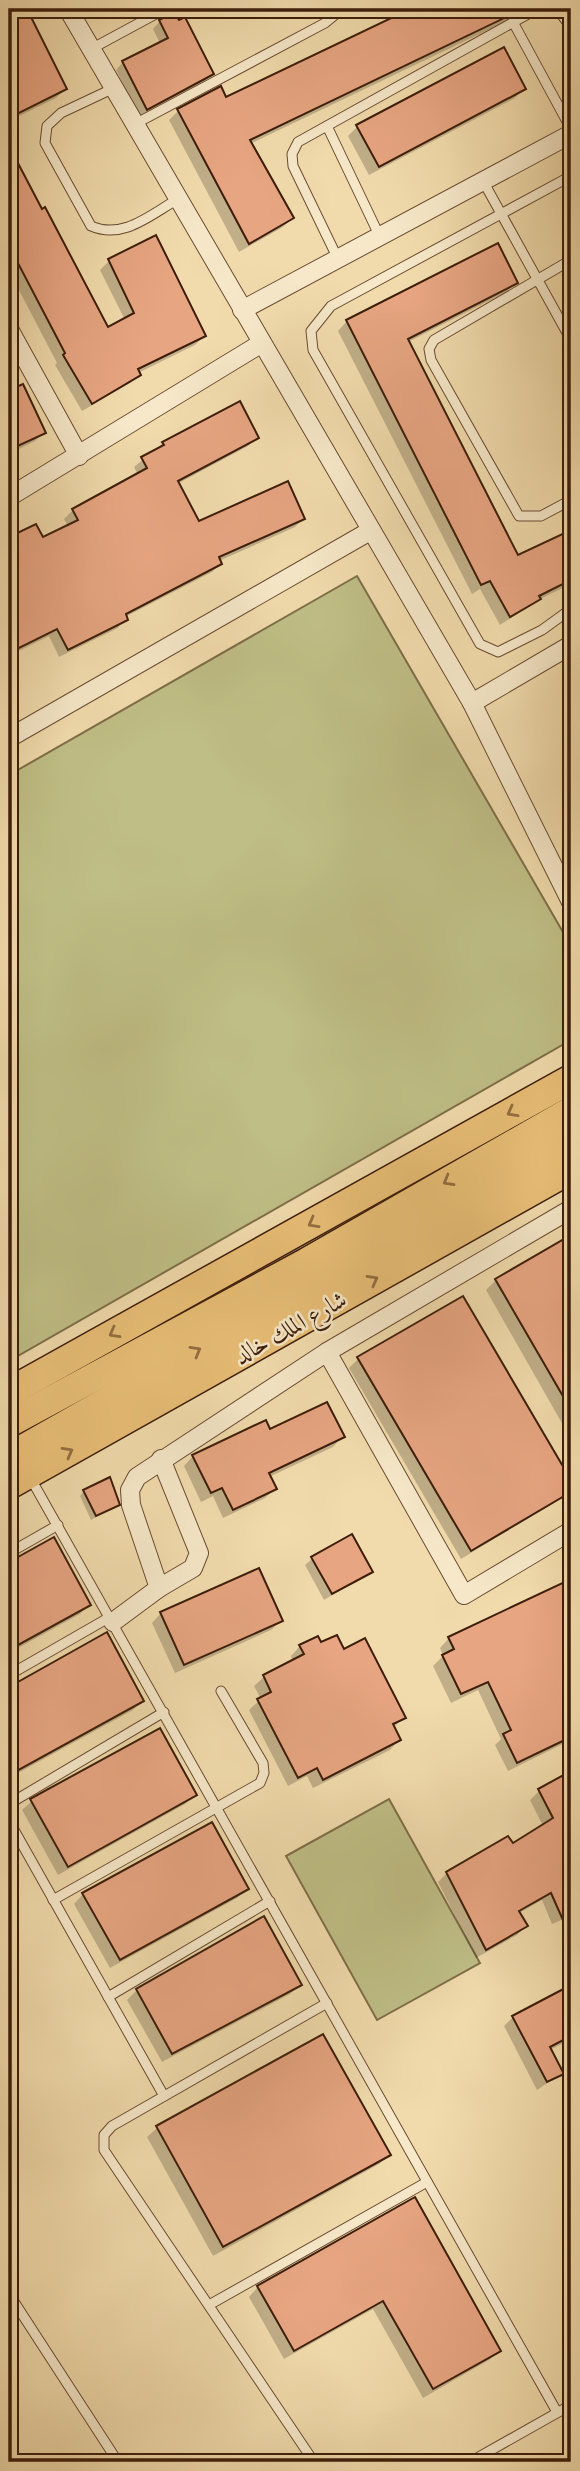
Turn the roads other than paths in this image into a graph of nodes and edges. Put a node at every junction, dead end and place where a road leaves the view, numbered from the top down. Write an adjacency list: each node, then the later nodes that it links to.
1 (68, 9): 8 (street)
2 (164, 9): 8 (lane)
3 (342, 9): 10 (lane)
4 (537, 9): 6 (lane)
5 (557, 9): 7 (lane)
6 (513, 22): 11 (lane); 12 (lane)
7 (571, 27)
8 (91, 48): 9 (street)
9 (114, 88): 10 (street); 16 (lane)
10 (135, 124): 16 (street)
11 (327, 126): 18 (lane); 19 (lane)
12 (571, 129)
13 (571, 134): 15 (street)
14 (571, 176): 17 (lane)
15 (483, 181): 17 (lane); 18 (street)
16 (178, 199): 22 (street)
17 (502, 215): 21 (lane); 30 (lane)
18 (380, 237): 19 (street)
19 (338, 259): 22 (street)
20 (571, 260): 21 (lane)
21 (537, 279): 24 (lane); 28 (lane)
22 (242, 310): 25 (street)
23 (9, 329): 26 (street)
24 (571, 340)
25 (262, 343): 26 (street); 29 (street)
26 (79, 456): 27 (street)
27 (9, 497)
28 (571, 500)
29 (370, 531): 32 (street); 33 (street)
30 (571, 610)
31 (571, 645): 32 (street)
32 (472, 703): 34 (street)
33 (9, 738)
34 (571, 902)
35 (571, 1079): 42 (main road, one-way to 42)
36 (571, 1111): 40 (main road, one-way to 40)
37 (571, 1138): 40 (main road)
38 (571, 1168): 45 (main road, شارع الملك خالد, one-way to 38)
39 (571, 1209): 41 (street)
40 (312, 1271): 43 (main road); 45 (main road, one-way to 40)
41 (327, 1352): 44 (street); 47 (street)
42 (9, 1392)
43 (9, 1423)
44 (161, 1459): 49 (street); 49 (street)
45 (15, 1472): 46 (lane)
46 (58, 1525): 48 (lane); 50 (lane)
47 (571, 1531)
48 (9, 1553)
49 (159, 1588): 50 (street)
50 (111, 1619): 51 (lane); 53 (lane)
51 (9, 1675)
52 (222, 1690): 55 (lane)
53 (164, 1712): 54 (lane); 55 (lane)
54 (9, 1804)
55 (216, 1807): 57 (lane); 58 (lane)
56 (9, 1821): 57 (lane)
57 (53, 1900): 59 (lane)
58 (270, 1901): 59 (lane); 60 (lane)
59 (108, 1997): 61 (lane)
60 (327, 2003): 61 (lane); 62 (lane)
61 (164, 2096): 64 (lane)
62 (427, 2182): 64 (lane); 66 (lane)
63 (9, 2294): 67 (lane)
64 (209, 2305): 68 (lane)
65 (571, 2405): 66 (lane)
66 (557, 2413): 69 (lane)
67 (118, 2462)
68 (314, 2462)
69 (470, 2462)

